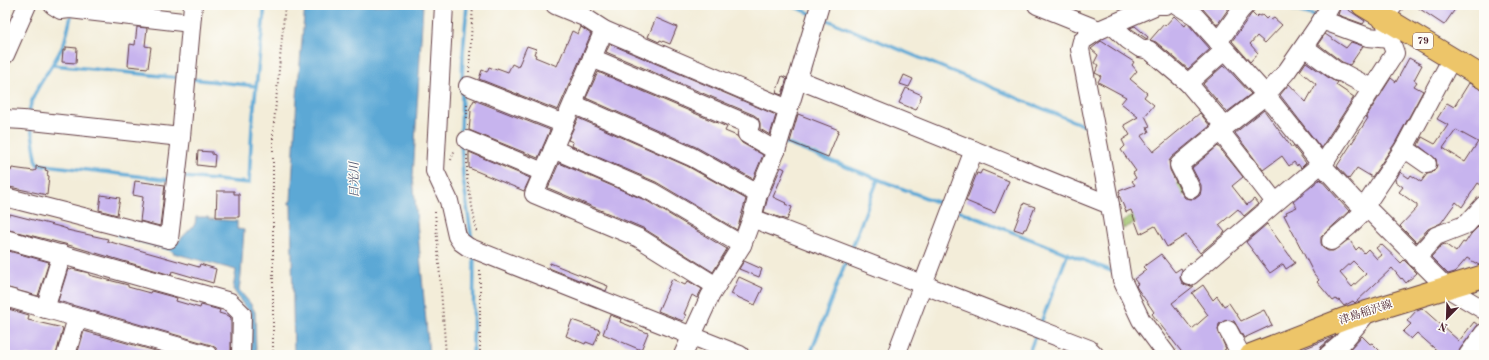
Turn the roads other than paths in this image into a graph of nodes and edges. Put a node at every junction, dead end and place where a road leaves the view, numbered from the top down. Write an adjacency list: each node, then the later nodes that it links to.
1 (27, 5): 21 (street)
2 (53, 5): 15 (street)
3 (193, 5): 15 (street)
4 (444, 5): 70 (street)
5 (555, 5): 17 (street)
6 (820, 5): 26 (street)
7 (1037, 5): 16 (street)
8 (1157, 5): 9 (street); 16 (street)
9 (1166, 5)
10 (1177, 5): 19 (street)
11 (1246, 5): 19 (street)
12 (1363, 5): 13 (main road, 79)
13 (1389, 9): 18 (street); 23 (main road, 79); 24 (main road, 79)
14 (1326, 12): 18 (street); 20 (street)
15 (191, 23): 36 (street)
16 (1106, 27): 27 (street); 49 (street)
17 (604, 30): 22 (street); 32 (street)
18 (1390, 39): 29 (street)
19 (1221, 46): 27 (street); 30 (street)
20 (1304, 47): 29 (street); 30 (street)
21 (5, 55)
22 (592, 58): 31 (street); 41 (street)
23 (1452, 58): 25 (main road, 79); 38 (street)
24 (1484, 62)
25 (1484, 78)
26 (797, 79): 32 (street); 40 (street)
27 (1188, 83): 35 (street)
28 (468, 86): 34 (street)
29 (1373, 89): 43 (street)
30 (1266, 95): 35 (street); 43 (street)
31 (572, 104): 34 (street); 46 (street)
32 (788, 109): 41 (street)
33 (5, 120): 36 (street)
34 (564, 124): 39 (street)
35 (1223, 129): 45 (street); 48 (street)
36 (181, 137): 47 (street)
37 (467, 140): 44 (street)
38 (1404, 148): 42 (street); 51 (street)
39 (553, 149): 44 (street); 55 (street)
40 (974, 150): 49 (street); 60 (street)
41 (776, 151): 46 (street)
42 (1427, 164)
43 (1322, 165): 48 (street); 51 (street)
44 (543, 172): 61 (street)
45 (1190, 189)
46 (758, 194): 52 (street)
47 (5, 198)
48 (1275, 202): 58 (street)
49 (1110, 205): 78 (street)
50 (1484, 205): 57 (street)
51 (1366, 207): 54 (street); 57 (street)
52 (752, 218): 55 (street); 60 (street)
53 (5, 239): 56 (street)
54 (1331, 241)
55 (742, 245): 61 (street)
56 (62, 254): 64 (street); 73 (street)
57 (1416, 258): 62 (street)
58 (1190, 276)
59 (1484, 276): 62 (main road, 津島稲沢線)
60 (922, 285): 76 (street); 77 (street)
61 (716, 286): 70 (street)
62 (1447, 288): 65 (street); 66 (main road, 津島稲沢線)
63 (5, 297): 64 (street)
64 (45, 309): 67 (street)
65 (1484, 310)
66 (1368, 312): 80 (main road, 津島稲沢線); 81 (street)
67 (77, 318): 71 (street); 72 (street)
68 (1228, 330): 79 (street)
69 (1484, 333): 82 (street)
70 (691, 336): 74 (street); 75 (street)
71 (66, 355)
72 (208, 355)
73 (242, 355)
74 (683, 355)
75 (740, 355)
76 (896, 355)
77 (1095, 355)
78 (1167, 355)
79 (1241, 355)
80 (1251, 355)
81 (1328, 355)
82 (1468, 355)

